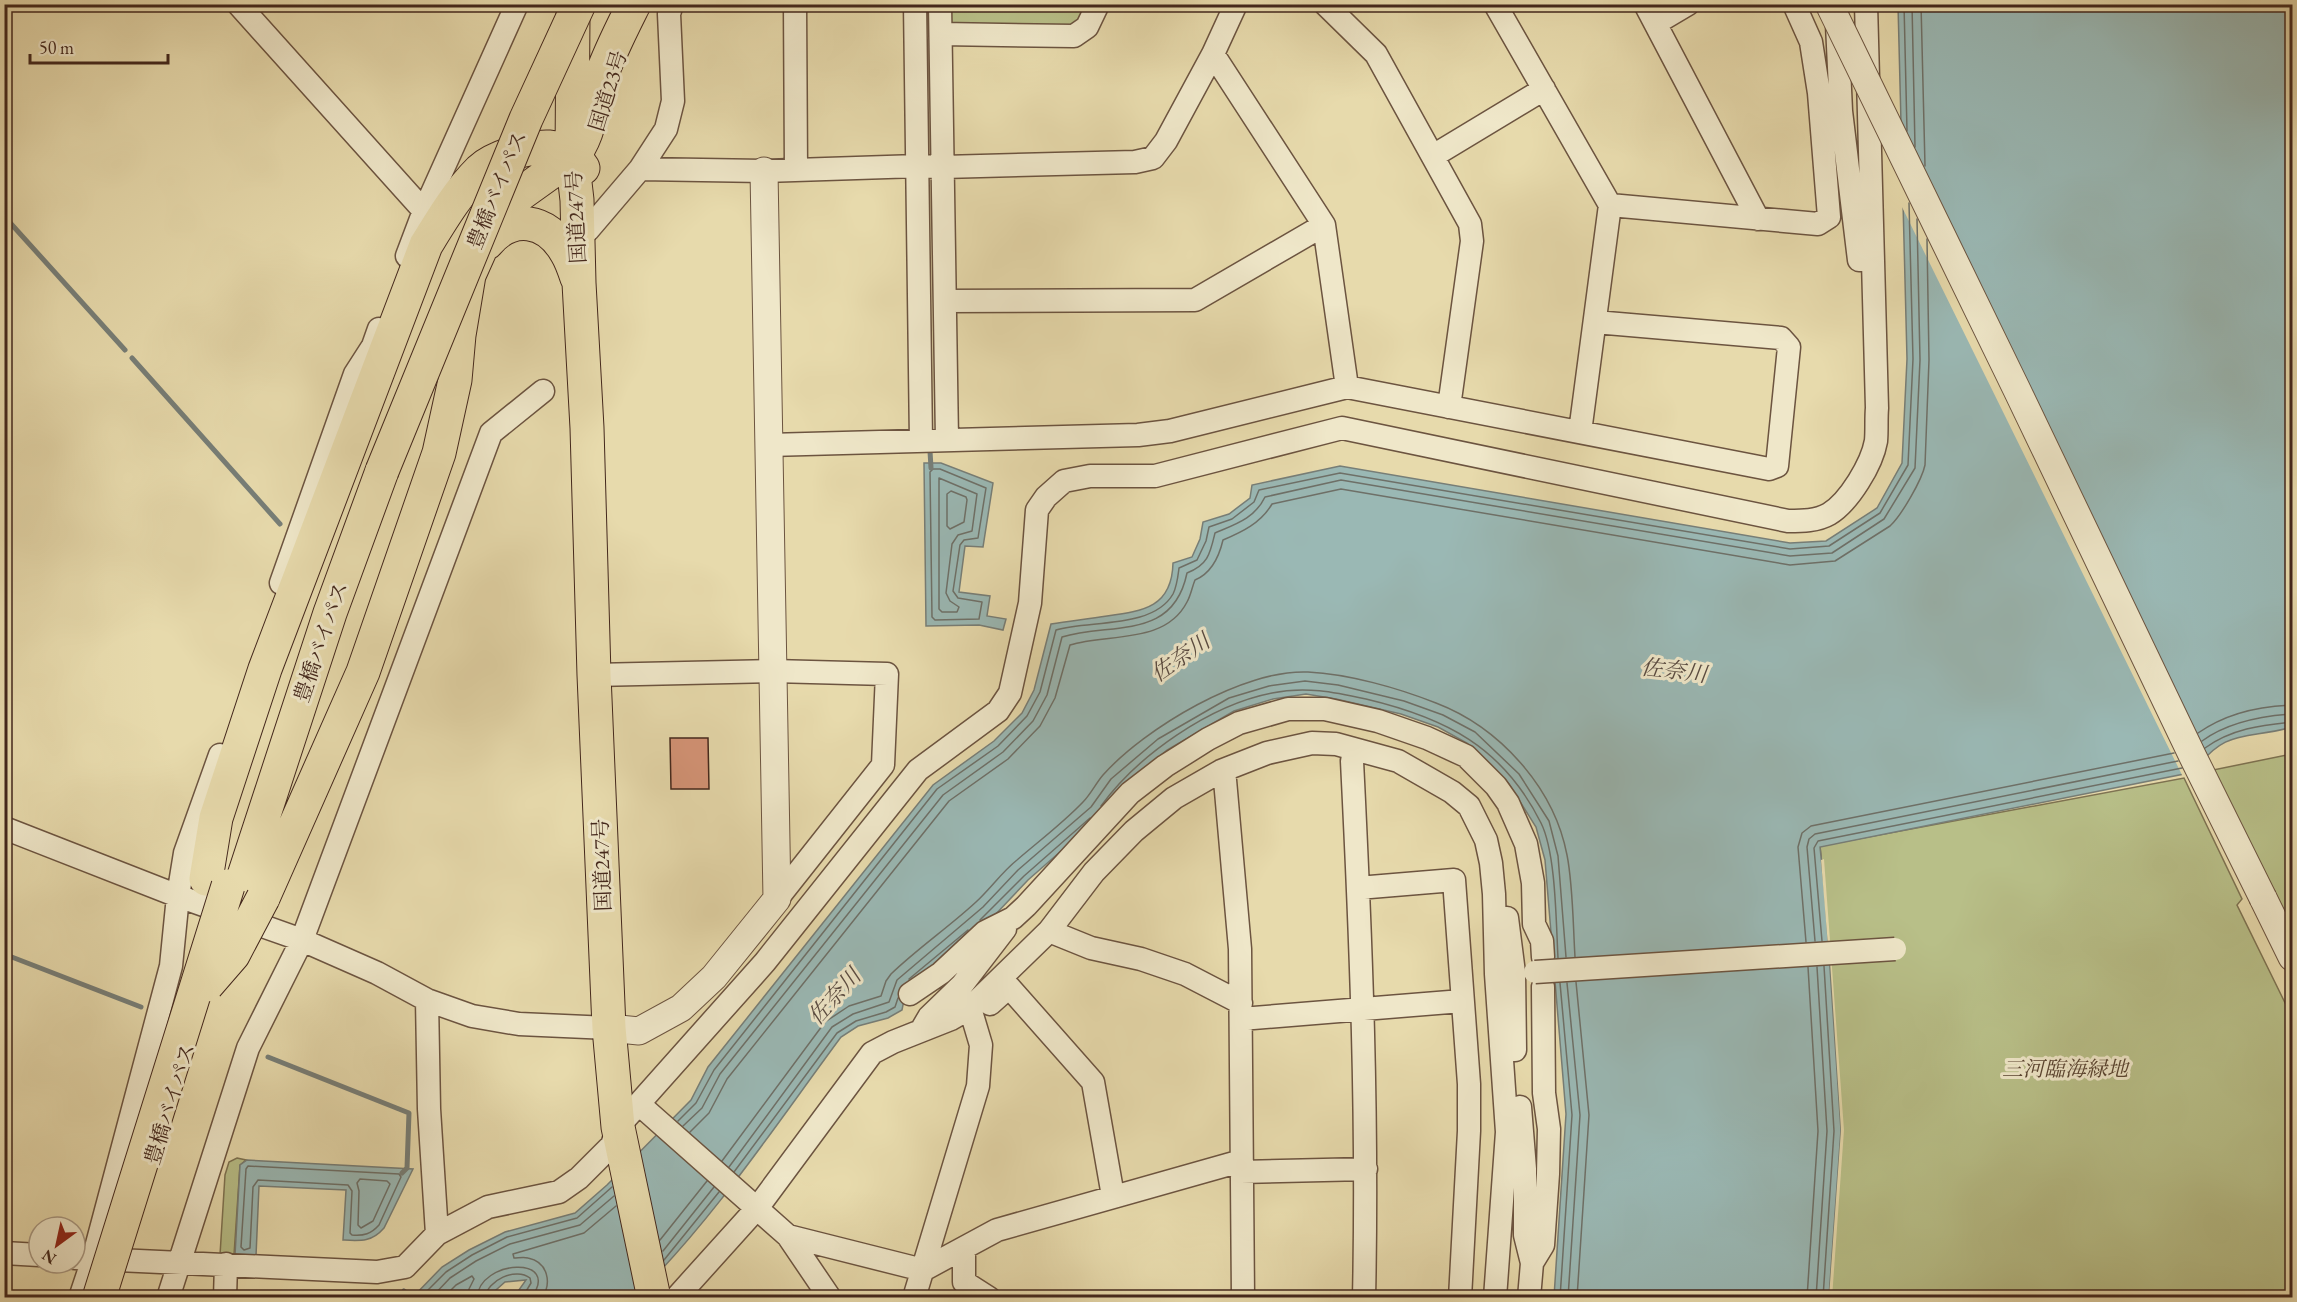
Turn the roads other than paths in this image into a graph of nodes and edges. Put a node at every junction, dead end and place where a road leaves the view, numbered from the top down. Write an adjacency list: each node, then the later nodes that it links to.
1 (238, 4): 35 (street)
2 (517, 4): 35 (street)
3 (568, 4): 52 (highway, 豊橋バイパス)
4 (573, 4): 24 (highway, 国道247号)
5 (579, 4): 52 (highway, 豊橋バイパス, bridge)
6 (634, 4): 30 (highway)
7 (639, 4): 30 (highway, 国道23号)
8 (672, 4): 31 (street)
9 (795, 4): 32 (street)
10 (915, 4): 28 (street)
11 (940, 4): 22 (street)
12 (1098, 4): 22 (street)
13 (1236, 4): 23 (street)
14 (1325, 4): 26 (street)
15 (1495, 4): 25 (street)
16 (1688, 4): 21 (street)
17 (1794, 4): 36 (street)
18 (1828, 4): 67 (street, bridge)
19 (1836, 4): 46 (street)
20 (1866, 4): 46 (street)
21 (1650, 14): 36 (street)
22 (940, 34): 29 (street)
23 (1213, 54): 29 (street); 37 (street)
24 (572, 66): 27 (highway); 30 (highway, 国道247号)
25 (1544, 90): 26 (street); 34 (street)
26 (1433, 156): 45 (street)
27 (493, 161): 30 (highway); 59 (highway)
28 (918, 166): 29 (street); 32 (street); 50 (street)
29 (943, 167): 41 (street)
30 (580, 169): 38 (highway, 国道247号); 39 (highway); 40 (highway, 国道247号)
31 (640, 170): 33 (street); 38 (street)
32 (796, 170): 33 (street)
33 (764, 171): 51 (street)
34 (1610, 205): 36 (street); 42 (street)
35 (424, 211): 61 (street)
36 (1758, 219)
37 (1324, 225): 41 (street); 43 (street)
38 (588, 230): 47 (highway, 国道247号)
39 (472, 267): 40 (highway); 59 (highway)
40 (579, 283): 47 (highway, 国道247号)
41 (945, 301): 49 (street)
42 (1595, 322): 48 (street); 48 (street)
43 (1347, 387): 45 (street); 49 (street)
44 (543, 391): 65 (street)
45 (1449, 406): 48 (street)
46 (1877, 408): 77 (street)
47 (587, 428): 54 (highway, 国道247号)
48 (1580, 432)
49 (947, 440): 50 (street)
50 (921, 441): 51 (street)
51 (769, 444): 53 (street)
52 (376, 469): 59 (highway, 豊橋バイパス)
53 (773, 671): 54 (street); 62 (street); 62 (street)
54 (594, 675): 75 (highway, 国道247号)
55 (1352, 761): 56 (street); 58 (street); 60 (street)
56 (1223, 776): 58 (street); 64 (street); 73 (street)
57 (4, 828): 61 (street)
58 (1491, 863): 68 (street); 107 (street)
59 (234, 888): 95 (highway, 豊橋バイパス, bridge); 96 (highway, 豊橋バイパス)
60 (1358, 888): 71 (street); 72 (street)
61 (178, 896): 65 (street); 84 (street)
62 (777, 898): 75 (street)
63 (1013, 918): 68 (street); 69 (street); 76 (street)
64 (1049, 931): 73 (street); 74 (street)
65 (302, 940): 70 (street); 89 (street)
66 (1895, 949): 68 (street, bridge)
67 (2292, 957)
68 (1534, 972): 90 (street); 90 (street)
69 (910, 994)
70 (428, 1000): 75 (street); 82 (street)
71 (1462, 1001): 72 (street); 106 (street)
72 (1363, 1008): 73 (street); 79 (street)
73 (1241, 1011): 78 (street)
74 (971, 1012): 76 (street); 80 (street); 92 (street)
75 (609, 1028): 77 (highway, 国道247号)
76 (922, 1029): 81 (street)
77 (632, 1123): 81 (street); 82 (street); 99 (highway, 国道247号)
78 (1241, 1166): 79 (street); 80 (street); 104 (street)
79 (1366, 1169): 105 (street)
80 (1113, 1196): 85 (street)
81 (753, 1203): 83 (street); 100 (street)
82 (437, 1233): 91 (street)
83 (788, 1236): 92 (street); 101 (street)
84 (87, 1248)
85 (964, 1248): 92 (street); 103 (street)
86 (4, 1253): 87 (street)
87 (27, 1254)
88 (87, 1258): 89 (street)
89 (180, 1261): 91 (street); 97 (street)
90 (1532, 1263): 108 (street)
91 (226, 1264): 98 (street)
92 (922, 1270): 102 (street)
93 (82, 1275): 94 (street)
94 (80, 1298)
95 (99, 1298)
96 (109, 1298)
97 (168, 1298)
98 (225, 1298)
99 (654, 1298)
100 (676, 1298)
101 (830, 1298)
102 (914, 1298)
103 (989, 1298)
104 (1243, 1298)
105 (1364, 1298)
106 (1460, 1298)
107 (1495, 1298)
108 (1529, 1298)

